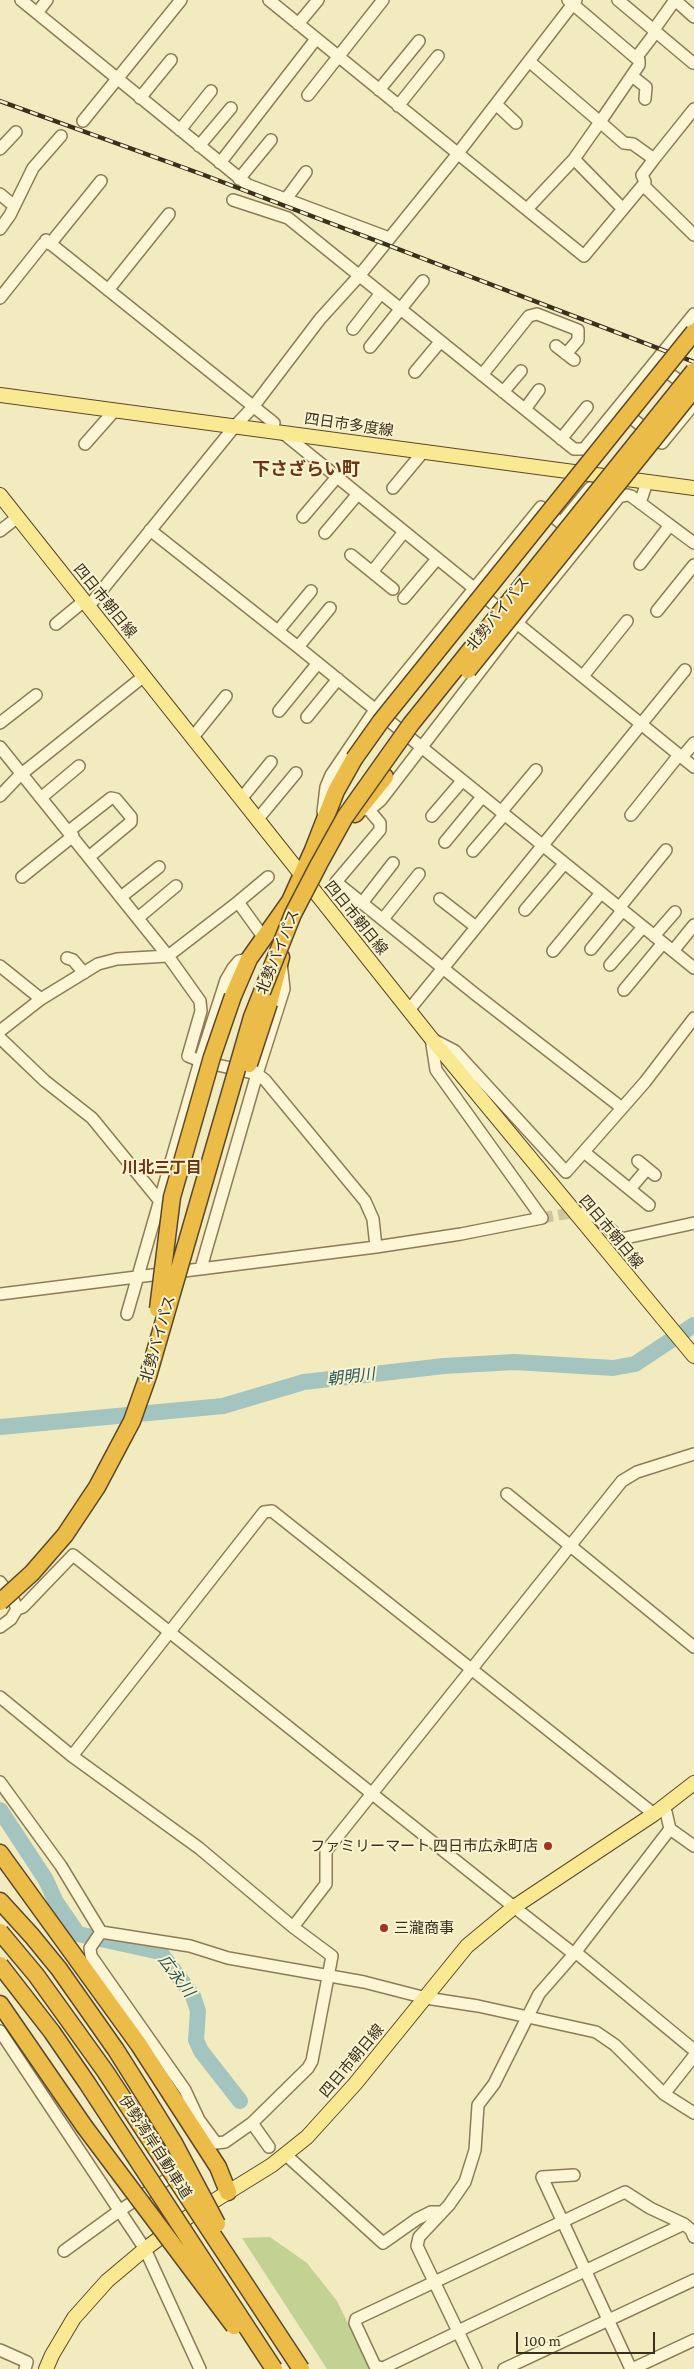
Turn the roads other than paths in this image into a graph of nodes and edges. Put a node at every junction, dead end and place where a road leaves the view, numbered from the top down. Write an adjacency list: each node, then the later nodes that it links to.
1 (21, 0): 10 (street)
2 (47, 0): 10 (street)
3 (181, 0): 23 (street)
4 (268, 0): 12 (street)
5 (318, 0): 12 (street)
6 (383, 0): 16 (street)
7 (618, 0): 13 (street)
8 (675, 0): 11 (street); 13 (street)
9 (573, 1): 18 (street); 20 (street)
10 (36, 12): 23 (street)
11 (694, 17)
12 (298, 24): 14 (street)
13 (654, 32): 18 (street); 21 (street)
14 (316, 39): 16 (street); 45 (street)
15 (419, 41): 24 (street)
16 (338, 56): 24 (street); 26 (street)
17 (438, 56): 30 (street)
18 (636, 58): 22 (street)
19 (171, 60): 27 (street)
20 (530, 62): 29 (street); 34 (street)
21 (693, 63)
22 (632, 76): 28 (street); 34 (street)
23 (117, 79): 27 (street); 33 (street)
24 (379, 90): 30 (street)
25 (211, 91): 36 (street)
26 (308, 94)
27 (140, 98): 36 (street)
28 (645, 98)
29 (497, 105): 35 (street); 42 (street)
30 (398, 106): 42 (street)
31 (231, 108): 40 (street)
32 (694, 108): 44 (street)
33 (82, 121)
34 (600, 122): 43 (street); 44 (street)
35 (516, 123)
36 (180, 130): 40 (street)
37 (16, 132): 41 (street)
38 (61, 136): 53 (street)
39 (272, 140): 47 (street)
40 (199, 146): 45 (street)
41 (0, 150)
42 (456, 154): 55 (street); 59 (street)
43 (574, 159): 54 (street); 55 (street)
44 (654, 159): 49 (street)
45 (220, 163): 47 (street)
46 (306, 172): 51 (street)
47 (239, 179): 51 (street)
48 (101, 181): 60 (street)
49 (643, 185): 54 (street); 58 (street)
50 (0, 194): 53 (street)
51 (286, 199): 59 (street)
52 (232, 200): 61 (street)
53 (13, 205): 57 (street)
54 (622, 208): 55 (street)
55 (527, 209)
56 (169, 214): 63 (street)
57 (0, 229)
58 (694, 235)
59 (389, 238): 61 (street)
60 (46, 243): 63 (street); 65 (street)
61 (359, 276): 64 (street); 83 (street)
62 (423, 281): 66 (street)
63 (108, 290): 83 (street)
64 (381, 293): 66 (street); 68 (street)
65 (0, 298)
66 (400, 309): 70 (street); 71 (street)
67 (694, 314): 73 (street)
68 (353, 329)
69 (694, 332): 162 (highway, bridge)
70 (440, 342): 76 (street); 77 (street)
71 (370, 346)
72 (556, 346): 77 (street)
73 (654, 364): 79 (street); 85 (street)
74 (521, 371): 80 (street)
75 (694, 371): 227 (highway, 北勢バイパス, bridge)
76 (415, 372)
77 (482, 375): 80 (street)
78 (539, 390): 86 (street)
79 (694, 390): 157 (highway, bridge)
80 (503, 392): 86 (street)
81 (0, 395): 87 (main road, 四日市多度線)
82 (694, 404): 89 (street)
83 (253, 407): 88 (street); 90 (street)
84 (587, 407): 91 (street)
85 (619, 407): 89 (street); 91 (street)
86 (525, 409): 91 (street)
87 (115, 410): 88 (main road, 四日市多度線); 92 (street)
88 (235, 426): 90 (main road, 四日市多度線); 106 (street)
89 (641, 426): 94 (street)
90 (278, 428): 93 (main road, 四日市多度線); 95 (street)
91 (561, 439)
92 (85, 444)
93 (422, 452): 94 (main road, 四日市多度線); 97 (street)
94 (600, 476): 96 (main road, 四日市多度線); 104 (street)
95 (337, 477): 100 (street); 103 (street)
96 (647, 482): 98 (main road, 四日市多度線); 101 (street)
97 (393, 488)
98 (694, 488)
99 (0, 495): 102 (main road, 四日市朝日線)
100 (357, 495): 108 (street); 109 (street)
101 (640, 503): 105 (street); 110 (street)
102 (18, 517): 107 (street); 121 (main road, 四日市朝日線)
103 (304, 517)
104 (561, 523): 110 (street); 118 (street)
105 (670, 525): 111 (street); 114 (street)
106 (150, 530): 121 (street); 127 (street)
107 (0, 531)
108 (404, 532): 113 (street); 116 (street)
109 (325, 533)
110 (583, 542): 125 (street)
111 (694, 543)
112 (351, 555): 116 (street)
113 (437, 559): 118 (street); 120 (street)
114 (640, 564)
115 (694, 565): 123 (street)
116 (372, 572): 117 (street)
117 (393, 589)
118 (475, 589): 125 (street); 136 (street)
119 (311, 591): 127 (street)
120 (404, 598)
121 (86, 604): 126 (street); 131 (main road, 四日市朝日線)
122 (330, 608): 128 (street)
123 (657, 612)
124 (627, 621): 132 (street)
125 (518, 622): 132 (street); 144 (street)
126 (56, 624)
127 (278, 631): 128 (street)
128 (298, 647): 129 (street)
129 (318, 663): 133 (street); 137 (street)
130 (685, 670): 140 (street)
131 (144, 676): 141 (main road, 四日市朝日線); 151 (street)
132 (583, 676): 140 (street)
133 (338, 679): 136 (street); 138 (street)
134 (36, 694): 139 (street)
135 (226, 696): 141 (street)
136 (375, 710): 144 (street); 162 (street)
137 (278, 711)
138 (306, 717)
139 (0, 723)
140 (641, 724): 145 (street); 165 (street)
141 (193, 738): 156 (main road, 四日市朝日線)
142 (694, 743): 145 (street)
143 (0, 747): 151 (street)
144 (421, 748): 152 (street); 157 (street)
145 (681, 756): 148 (street); 159 (street)
146 (271, 762): 156 (street)
147 (79, 766): 154 (street)
148 (694, 767)
149 (536, 770): 158 (street)
150 (296, 772): 161 (street)
151 (23, 774): 153 (street); 154 (street)
152 (462, 781): 155 (street); 160 (street)
153 (0, 796)
154 (42, 797): 163 (street)
155 (482, 797): 158 (street); 164 (street)
156 (241, 799): 161 (main road, 四日市朝日線)
157 (364, 809): 175 (highway); 181 (street)
158 (502, 814): 165 (street); 167 (street)
159 (631, 814)
160 (432, 816)
161 (258, 820): 175 (main road, 四日市朝日線)
162 (322, 827): 175 (highway)
163 (71, 834): 168 (street); 168 (street); 173 (street)
164 (445, 842)
165 (541, 846): 170 (street); 188 (street)
166 (666, 850): 182 (street)
167 (472, 851)
168 (89, 856): 178 (street)
169 (393, 863): 181 (street)
170 (564, 864): 177 (street); 183 (street)
171 (159, 867): 178 (street)
172 (419, 874): 186 (street)
173 (22, 877)
174 (265, 882): 180 (street)
175 (306, 882): 190 (highway); 198 (highway); 206 (main road, 四日市朝日線)
176 (176, 886): 185 (street)
177 (600, 893): 182 (street); 193 (street)
178 (121, 897): 185 (street)
179 (440, 899): 188 (street)
180 (238, 902): 190 (street); 195 (street)
181 (362, 903): 186 (street)
182 (621, 909): 189 (street); 192 (street)
183 (525, 910)
184 (675, 912): 191 (street)
185 (138, 918): 195 (street)
186 (382, 919): 201 (street)
187 (694, 925): 194 (street)
188 (476, 927): 201 (street)
189 (643, 927): 191 (street); 199 (street)
190 (264, 938): 197 (highway)
191 (659, 940): 194 (street); 204 (street)
192 (591, 950)
193 (553, 951)
194 (674, 951): 202 (street)
195 (168, 956): 203 (street); 211 (street)
196 (67, 958): 203 (street)
197 (249, 959): 211 (street); 227 (highway, bridge)
198 (280, 959): 212 (street); 228 (highway, bridge)
199 (610, 965)
200 (0, 966): 205 (street)
201 (443, 968): 206 (street); 213 (street)
202 (694, 968)
203 (84, 973): 205 (street)
204 (624, 990)
205 (41, 999): 208 (street)
206 (409, 1010): 210 (main road, 四日市朝日線)
207 (694, 1018): 213 (street)
208 (0, 1031)
209 (0, 1038): 217 (street)
210 (431, 1038): 214 (street); 221 (street); 226 (main road, 四日市朝日線)
211 (200, 1061): 212 (street); 217 (street)
212 (257, 1074): 221 (street); 222 (street)
213 (622, 1108): 214 (street)
214 (584, 1152): 216 (street)
215 (638, 1161): 216 (street)
216 (630, 1189): 218 (street)
217 (159, 1200): 223 (street)
218 (650, 1204)
219 (586, 1211): 220 (street)
220 (694, 1223)
221 (376, 1247): 222 (street)
222 (201, 1268): 223 (street)
223 (138, 1275): 224 (street); 225 (street)
224 (0, 1294)
225 (127, 1314)
226 (694, 1356)
227 (142, 1397): 228 (highway, 北勢バイパス, bridge)
228 (121, 1445): 233 (highway, 北勢バイパス, bridge)
229 (694, 1454): 231 (street)
230 (507, 1494): 231 (street)
231 (570, 1546): 237 (street); 238 (street)
232 (0, 1582): 234 (street)
233 (0, 1602)
234 (17, 1609): 235 (street); 236 (street)
235 (0, 1627)
236 (170, 1631): 238 (street); 240 (street); 243 (street)
237 (694, 1647)
238 (471, 1670): 243 (street); 244 (street)
239 (0, 1697): 240 (street)
240 (72, 1756): 251 (street)
241 (0, 1782): 253 (street)
242 (694, 1783): 244 (main road, 四日市朝日線)
243 (372, 1793): 250 (street); 251 (street)
244 (658, 1811): 245 (street); 250 (main road, 四日市朝日線)
245 (670, 1828): 246 (street); 254 (street)
246 (694, 1846)
247 (0, 1853): 264 (highway)
248 (0, 1868): 270 (highway)
249 (0, 1901): 291 (highway, bridge)
250 (514, 1907): 254 (street); 257 (main road, 四日市朝日線)
251 (293, 1927): 256 (street)
252 (0, 1932): 290 (highway, 伊勢湾岸自動車道, bridge)
253 (99, 1935): 256 (street); 264 (street)
254 (574, 1954): 259 (street); 261 (street)
255 (0, 1965): 289 (highway, 伊勢湾岸自動車道, bridge)
256 (328, 1977): 257 (street); 265 (street)
257 (426, 1998): 259 (street); 267 (main road, 四日市朝日線)
258 (0, 2004): 288 (highway, bridge)
259 (527, 2016): 262 (street); 272 (street)
260 (0, 2031): 271 (street)
261 (694, 2055): 262 (street)
262 (664, 2094): 263 (street)
263 (694, 2113)
264 (195, 2122): 265 (street); 270 (highway)
265 (252, 2123): 266 (street)
266 (269, 2147)
267 (286, 2155): 270 (main road, 四日市朝日線); 272 (street)
268 (188, 2165): 271 (street)
269 (574, 2175): 273 (street)
270 (228, 2192): 276 (main road, 四日市朝日線)
271 (119, 2210): 276 (street); 277 (street)
272 (441, 2212): 280 (street)
273 (563, 2221): 274 (street); 278 (street); 280 (street)
274 (684, 2224): 275 (street); 278 (street)
275 (694, 2237)
276 (145, 2249): 286 (main road, 四日市朝日線); 287 (street)
277 (64, 2250)
278 (585, 2270): 281 (street); 282 (street)
279 (694, 2280): 281 (street)
280 (434, 2282): 282 (street); 282 (street)
281 (609, 2320): 293 (street); 294 (street)
282 (458, 2331): 292 (street)
283 (694, 2340): 294 (street)
284 (0, 2350): 285 (street)
285 (25, 2369)
286 (46, 2369)
287 (200, 2369)
288 (268, 2369)
289 (274, 2369)
290 (301, 2369)
291 (309, 2369)
292 (476, 2369)
293 (504, 2369)
294 (632, 2369)

